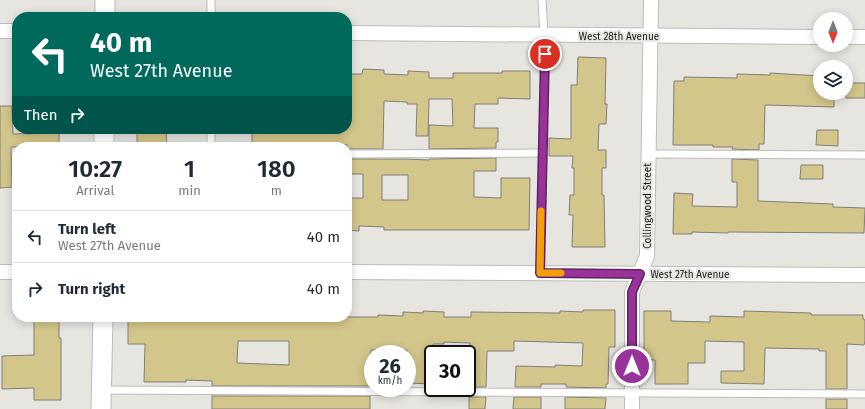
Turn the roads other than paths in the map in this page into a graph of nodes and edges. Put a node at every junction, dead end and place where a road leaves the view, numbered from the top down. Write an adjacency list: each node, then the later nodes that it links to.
1 (105, 0): 5 (street)
2 (211, 0): 6 (lane)
3 (542, 0): 10 (lane)
4 (651, 0): 11 (street, Collingwood Street)
5 (105, 12)
6 (211, 12)
7 (0, 31): 8 (street)
8 (12, 31)
9 (352, 33): 10 (street, West 28th Avenue)
10 (543, 35): 11 (street, West 28th Avenue); 15 (lane)
11 (650, 36): 12 (street, West 28th Avenue); 17 (street, Collingwood Street)
12 (813, 37)
13 (853, 37): 14 (street)
14 (865, 37)
15 (542, 153): 16 (lane); 22 (lane)
16 (352, 154)
17 (648, 154): 18 (lane); 23 (street, Collingwood Street)
18 (865, 155)
19 (0, 272): 20 (street)
20 (12, 272)
21 (352, 272): 22 (street, West 27th Avenue)
22 (540, 273): 23 (street, West 27th Avenue)
23 (640, 274): 24 (street, West 27th Avenue); 27 (street, Collingwood Street)
24 (865, 275)
25 (103, 322): 26 (street)
26 (101, 390): 27 (lane); 29 (street)
27 (632, 393): 28 (lane); 30 (street, Collingwood Street)
28 (865, 394)
29 (101, 409)
30 (632, 409)

